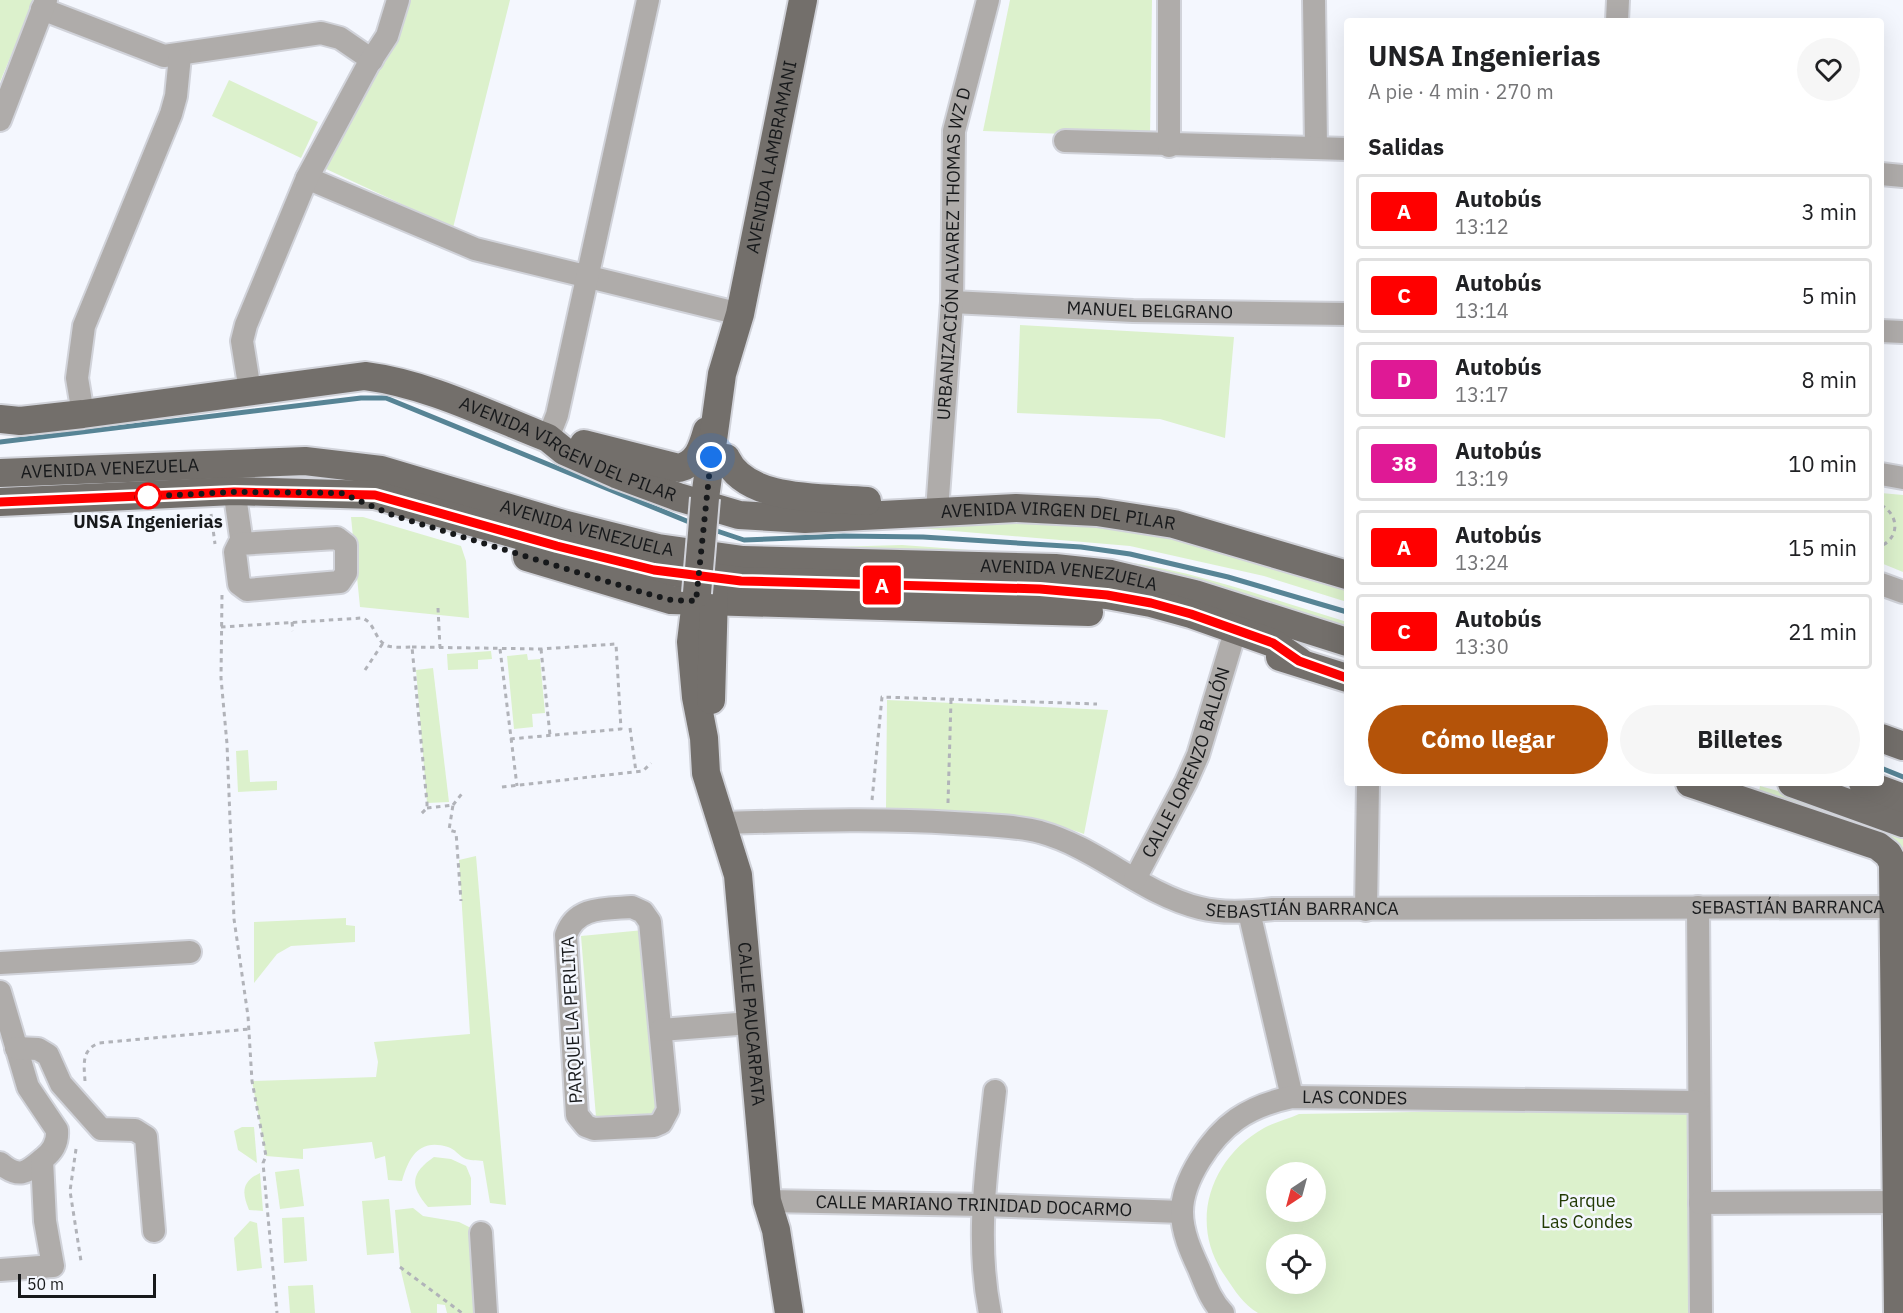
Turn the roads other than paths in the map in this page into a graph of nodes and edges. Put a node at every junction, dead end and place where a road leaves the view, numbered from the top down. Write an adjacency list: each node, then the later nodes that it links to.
1 (398, 0): 11 (street)
2 (648, 0): 20 (street)
3 (803, 0): 22 (main road, AVENIDA LAMBRAMANI)
4 (988, 0): 21 (street, URBANIZACIÓN ALVAREZ THOMAS WZ D)
5 (1169, 0): 14 (street)
6 (1314, 0): 15 (street)
7 (1618, 0): 9 (street)
8 (44, 4): 10 (street); 12 (street)
9 (1617, 18)
10 (180, 56): 11 (street); 28 (street)
11 (372, 60): 19 (street)
12 (0, 120)
13 (1065, 141): 14 (street)
14 (1169, 146): 15 (street)
15 (1316, 147): 16 (street)
16 (1344, 148)
17 (1884, 174): 18 (street)
18 (1903, 176)
19 (307, 178): 20 (street); 27 (street)
20 (587, 278): 22 (street); 30 (street)
21 (952, 302): 23 (street, MANUEL BELGRANO); 39 (street, URBANIZACIÓN ALVAREZ THOMAS WZ D)
22 (740, 314): 26 (main road, AVENIDA LAMBRAMANI); 31 (main road, AVENIDA LAMBRAMANI)
23 (1344, 314)
24 (1884, 331): 25 (street)
25 (1903, 332)
26 (722, 374): 30 (main road); 37 (main road, AVENIDA LAMBRAMANI)
27 (250, 391): 28 (main road, AVENIDA VIRGEN DEL PILAR); 30 (main road, AVENIDA VIRGEN DEL PILAR)
28 (83, 414): 29 (main road, AVENIDA VIRGEN DEL PILAR)
29 (0, 419)
30 (548, 438): 40 (main road, AVENIDA VIRGEN DEL PILAR)
31 (726, 458): 37 (main road, AVENIDA LAMBRAMANI); 40 (main road)
32 (0, 473): 34 (main road, AVENIDA VENEZUELA)
33 (1884, 475): 35 (street)
34 (233, 478): 36 (main road, AVENIDA VENEZUELA); 38 (main road, AVENIDA VENEZUELA); 41 (street); 46 (main road, AVENIDA VENEZUELA)
35 (1903, 478)
36 (341, 493): 45 (main road, AVENIDA VENEZUELA); 48 (main road, AVENIDA VENEZUELA)
37 (713, 499): 45 (main road, CALLE PAUCARPATA)
38 (0, 502)
39 (937, 511): 40 (main road, AVENIDA VIRGEN DEL PILAR); 42 (main road, AVENIDA VIRGEN DEL PILAR)
40 (906, 513)
41 (242, 544): 41 (street)
42 (1344, 573)
43 (1884, 585): 44 (street)
44 (1903, 592)
45 (705, 597): 47 (main road, AVENIDA VENEZUELA); 58 (main road, CALLE PAUCARPATA)
46 (1344, 641)
47 (1231, 645): 48 (main road, AVENIDA VENEZUELA); 59 (street, CALLE LORENZO BALLÓN)
48 (1299, 661): 49 (main road, AVENIDA VENEZUELA)
49 (1344, 677)
50 (1884, 739): 51 (main road)
51 (1903, 746)
52 (1368, 786): 62 (street)
53 (1699, 786): 61 (main road)
54 (1800, 786): 57 (main road)
55 (1871, 786): 56 (main road)
56 (1903, 798)
57 (1903, 823)
58 (721, 824): 59 (street, SEBASTIÁN BARRANCA); 67 (main road, CALLE PAUCARPATA)
59 (1135, 879): 63 (street, SEBASTIÁN BARRANCA)
60 (1698, 907): 61 (street, SEBASTIÁN BARRANCA); 62 (street, SEBASTIÁN BARRANCA); 72 (street)
61 (1899, 907): 76 (main road)
62 (1365, 910): 63 (street, SEBASTIÁN BARRANCA)
63 (1249, 912): 71 (street)
64 (190, 952): 65 (street)
65 (0, 963)
66 (0, 992): 69 (street)
67 (750, 1023): 68 (street); 75 (main road, CALLE PAUCARPATA)
68 (661, 1030): 68 (street, PARQUE LA PERLITA)
69 (16, 1047): 73 (street); 80 (street)
70 (995, 1091): 78 (street)
71 (1292, 1097): 72 (street, LAS CONDES); 79 (street, LAS CONDES)
72 (1698, 1102): 77 (street)
73 (42, 1160): 74 (street); 82 (street)
74 (0, 1163)
75 (767, 1202): 78 (street, CALLE MARIANO TRINIDAD DOCARMO); 84 (main road, CALLE PAUCARPATA)
76 (1900, 1202): 77 (street); 88 (main road)
77 (1701, 1203): 87 (street)
78 (983, 1205): 79 (street, CALLE MARIANO TRINIDAD DOCARMO); 85 (street)
79 (1182, 1212): 86 (street, LAS CONDES)
80 (154, 1231)
81 (481, 1233): 83 (street)
82 (0, 1270)
83 (486, 1313)
84 (789, 1313)
85 (990, 1313)
86 (1223, 1313)
87 (1701, 1313)
88 (1898, 1313)

